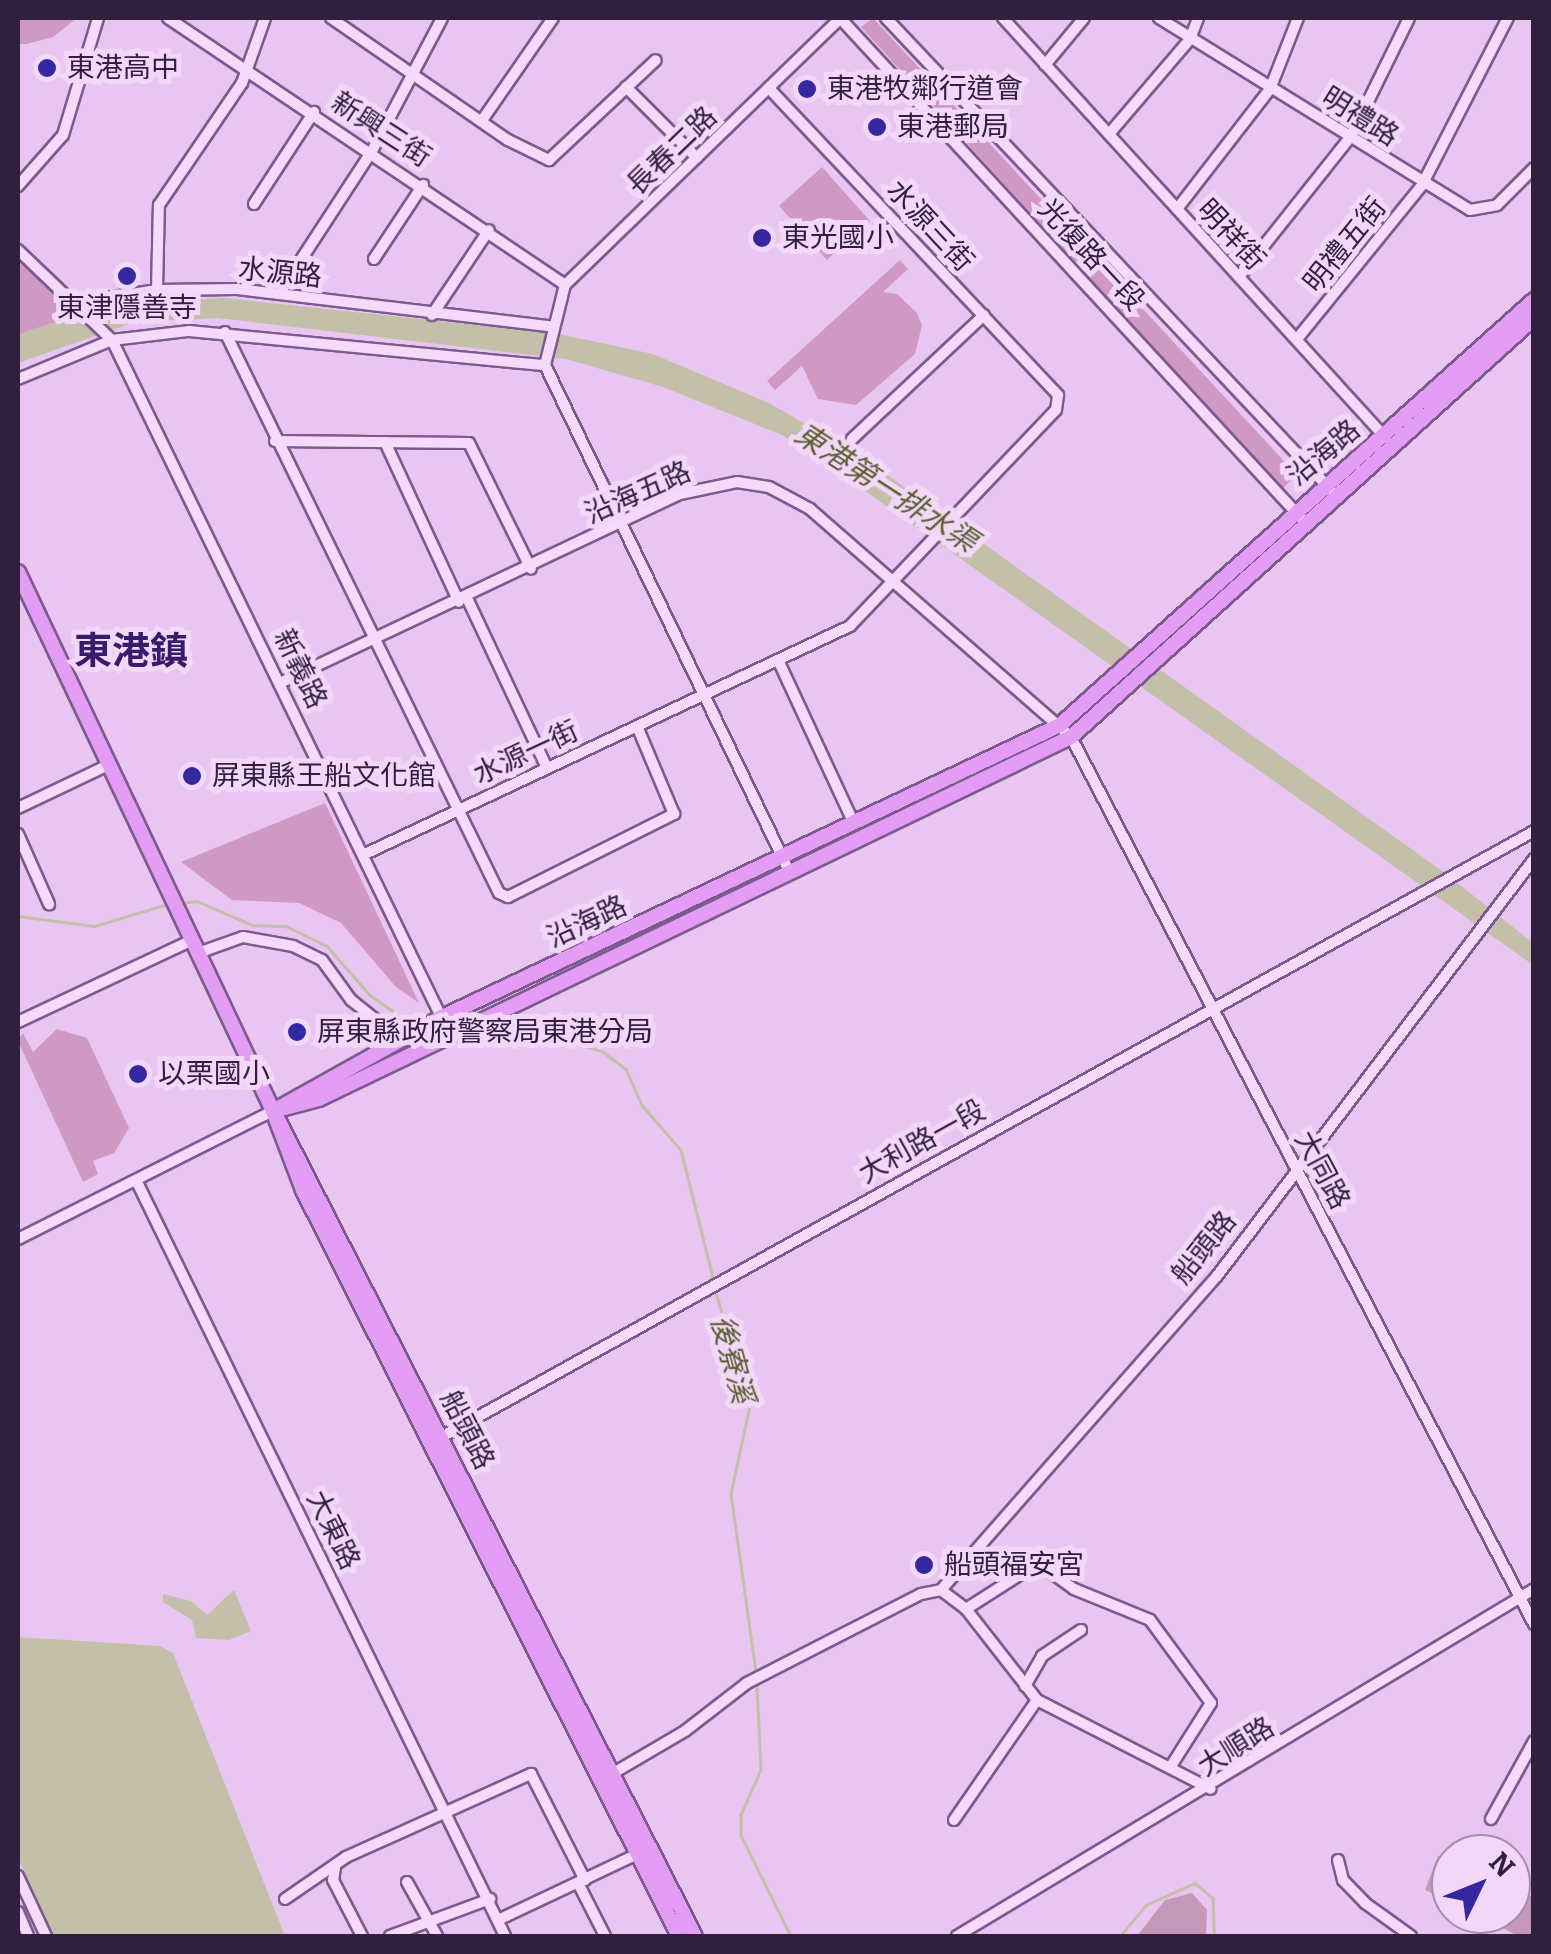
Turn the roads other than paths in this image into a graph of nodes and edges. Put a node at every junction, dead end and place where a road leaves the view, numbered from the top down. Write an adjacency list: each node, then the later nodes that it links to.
1 (98, 18): 33 (street)
2 (168, 18): 19 (street, 新興三街)
3 (264, 18): 19 (street)
4 (442, 18): 20 (street)
5 (554, 18): 25 (street)
6 (841, 18): 22 (street, 長春二路); 61 (street, 光復路一段)
7 (886, 18): 59 (street, 光復路一段)
8 (1003, 18): 18 (street, 明祥街)
9 (1084, 18): 18 (street)
10 (1160, 18): 16 (street, 明禮路)
11 (1198, 18): 16 (street)
12 (1298, 18): 23 (street)
13 (1409, 18): 27 (street)
14 (1508, 18): 32 (street, 明禮五街)
15 (339, 20): 20 (street)
16 (1190, 38): 23 (street, 明禮路); 26 (street)
17 (656, 60): 21 (street)
18 (1045, 65): 26 (street, 明祥街)
19 (246, 69): 24 (street, 新興三街); 41 (street)
20 (414, 73): 25 (street); 28 (street)
21 (626, 86): 25 (street); 29 (street)
22 (769, 88): 29 (street, 長春二路); 46 (street, 水源三街)
23 (1270, 89): 27 (street, 明禮路); 35 (street)
24 (314, 112): 28 (street, 新興三街); 34 (street)
25 (483, 119)
26 (1109, 134): 35 (street, 明祥街)
27 (1351, 136): 32 (street, 明禮路); 39 (street)
28 (372, 151): 31 (street, 新興三街); 42 (street)
29 (697, 158): 40 (street, 長春二路)
30 (1534, 168): 32 (street, 明禮路)
31 (423, 184): 36 (street, 新興三街); 38 (street)
32 (1422, 185): 50 (street, 明禮五街)
33 (18, 186)
34 (254, 204)
35 (1177, 209): 39 (street, 明祥街)
36 (489, 230): 40 (street, 新興三街); 45 (street)
37 (18, 250): 44 (street)
38 (374, 259)
39 (1240, 277): 50 (street, 明祥街)
40 (565, 285): 48 (street)
41 (157, 290): 42 (street, 水源路); 44 (street, 水源路)
42 (280, 292): 45 (street, 水源路)
43 (1534, 300): 55 (main road, 沿海路)
44 (80, 307): 51 (street, 新義路)
45 (432, 315): 48 (street, 水源路)
46 (984, 315): 54 (street, 水源三街); 56 (street)
47 (1534, 318): 60 (main road, 沿海路)
48 (554, 329): 52 (street)
49 (225, 332): 51 (street); 52 (street); 57 (street)
50 (1297, 339): 55 (street, 明祥街)
51 (112, 340): 53 (street); 71 (street, 新義路)
52 (545, 365): 62 (street)
53 (18, 379)
54 (1058, 395): 66 (street, 水源一街)
55 (1383, 435): 59 (main road, 沿海路)
56 (852, 438)
57 (275, 441): 58 (street); 69 (street)
58 (386, 442): 64 (street); 68 (street)
59 (1325, 484): 60 (street, 光復路一段); 61 (main road, 沿海路)
60 (1338, 498): 63 (main road, 沿海路)
61 (1294, 511): 63 (street, 光復路一段); 73 (main road, 沿海路)
62 (621, 522): 64 (street, 沿海五路); 66 (street, 沿海五路); 72 (street)
63 (1308, 525): 75 (main road, 沿海路)
64 (531, 569): 68 (street, 沿海五路)
65 (18, 572): 67 (main road)
66 (894, 582): 70 (street, 水源一街); 73 (street, 沿海五路)
67 (22, 592): 76 (main road)
68 (463, 600): 69 (street, 沿海五路); 77 (street)
69 (374, 641): 71 (street, 沿海五路); 79 (street)
70 (778, 660): 72 (street, 水源一街); 80 (street)
71 (282, 682): 83 (street, 新義路)
72 (706, 693): 74 (street, 水源一街); 84 (street)
73 (1060, 725): 75 (street, 沿海五路); 80 (main road, 沿海路)
74 (636, 726): 77 (street, 水源一街); 79 (street)
75 (1071, 737): 86 (main road, 沿海路); 89 (street, 大同路)
76 (108, 766): 78 (street); 88 (main road, 船頭路)
77 (547, 768): 79 (street, 水源一街)
78 (18, 808)
79 (456, 810): 83 (street, 水源一街)
80 (854, 824): 84 (main road, 沿海路)
81 (1534, 831): 89 (street, 大利路一段)
82 (18, 834): 87 (street)
83 (365, 854): 90 (street, 新義路)
84 (783, 858): 86 (street); 90 (main road, 沿海路)
85 (1534, 860): 95 (street, 船頭路)
86 (790, 873): 92 (main road, 沿海路)
87 (49, 904)
88 (195, 947): 91 (street); 93 (street); 94 (main road, 船頭路)
89 (1210, 1006): 95 (street, 大同路); 98 (street, 大利路一段)
90 (442, 1017): 92 (street, 新義路); 93 (main road, 沿海路)
91 (18, 1022)
92 (449, 1032): 94 (main road)
93 (400, 1040): 94 (main road, 沿海路)
94 (274, 1111): 96 (street); 98 (main road, 船頭路)
95 (1296, 1170): 100 (street, 船頭路); 101 (street, 大同路)
96 (136, 1182): 97 (street); 111 (street, 大東路)
97 (18, 1239)
98 (437, 1440): 109 (main road, 船頭路)
99 (1534, 1589): 101 (street, 大順路)
100 (941, 1590): 102 (street); 109 (street, 船頭路)
101 (1520, 1597): 103 (street, 大同路); 110 (street, 大順路)
102 (966, 1609): 105 (street); 108 (street)
103 (1534, 1624)
104 (1082, 1630): 105 (street)
105 (1025, 1686): 106 (street)
106 (1037, 1700): 108 (street); 113 (street)
107 (1534, 1741): 112 (street)
108 (1171, 1766): 110 (street)
109 (606, 1776): 114 (main road, 船頭路)
110 (1211, 1789): 134 (street, 大順路)
111 (447, 1812): 116 (street); 119 (street); 120 (street, 大東路)
112 (1490, 1818)
113 (954, 1820)
114 (645, 1851): 119 (street); 132 (main road, 船頭路); 133 (main road, 船頭路)
115 (1338, 1860): 135 (street)
116 (335, 1868): 121 (street); 127 (street)
117 (18, 1876): 126 (street)
118 (407, 1882): 124 (street)
119 (582, 1882): 123 (street); 131 (street)
120 (490, 1899): 123 (street, 大東路); 124 (street)
121 (285, 1900)
122 (18, 1912): 125 (street)
123 (498, 1920): 130 (street, 大東路)
124 (430, 1922): 128 (street); 129 (street)
125 (28, 1936)
126 (46, 1936)
127 (362, 1936)
128 (390, 1936)
129 (436, 1936)
130 (505, 1936)
131 (605, 1936)
132 (679, 1936)
133 (696, 1936)
134 (957, 1936)
135 (1410, 1936)

